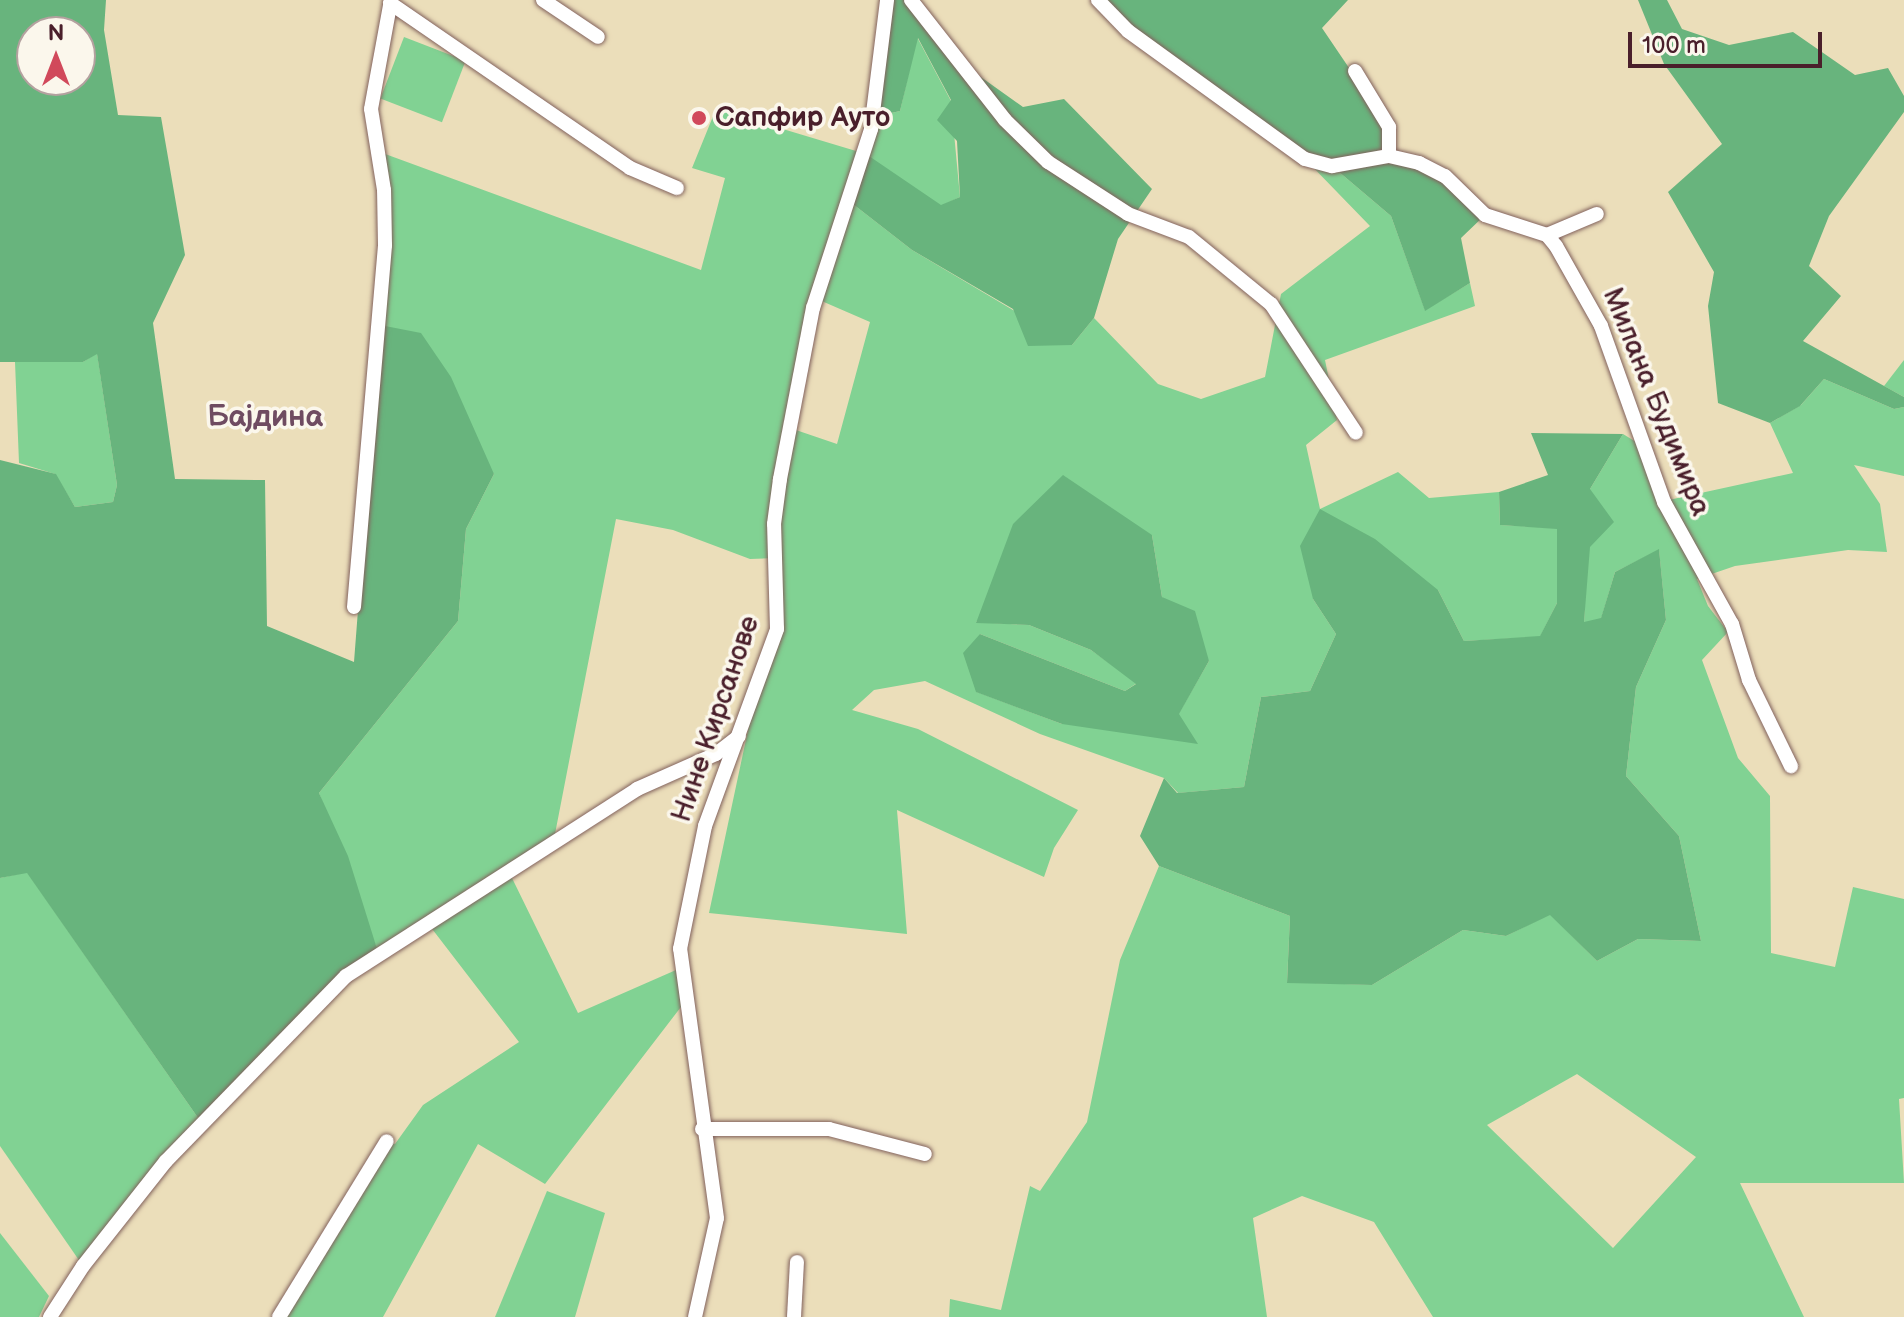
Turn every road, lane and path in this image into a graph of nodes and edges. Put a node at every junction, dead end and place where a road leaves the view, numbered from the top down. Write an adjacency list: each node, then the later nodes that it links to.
1 (543, 0): 6 (street)
2 (887, 0): 14 (street, Нине Кирсанове)
3 (911, 0): 12 (street)
4 (1098, 0): 8 (street)
5 (390, 1): 9 (street); 13 (street)
6 (598, 37)
7 (1355, 71): 8 (street)
8 (1389, 156): 11 (street)
9 (677, 188)
10 (1597, 214): 11 (street)
11 (1547, 235): 15 (street, Милана Будимира)
12 (1356, 433)
13 (354, 607)
14 (745, 729): 16 (street, Нине Кирсанове); 20 (street)
15 (1791, 766)
16 (702, 1129): 18 (street); 22 (street, Нине Кирсанове)
17 (387, 1141): 21 (street)
18 (925, 1154)
19 (797, 1262): 23 (street)
20 (50, 1317)
21 (279, 1317)
22 (695, 1317)
23 (794, 1317)

